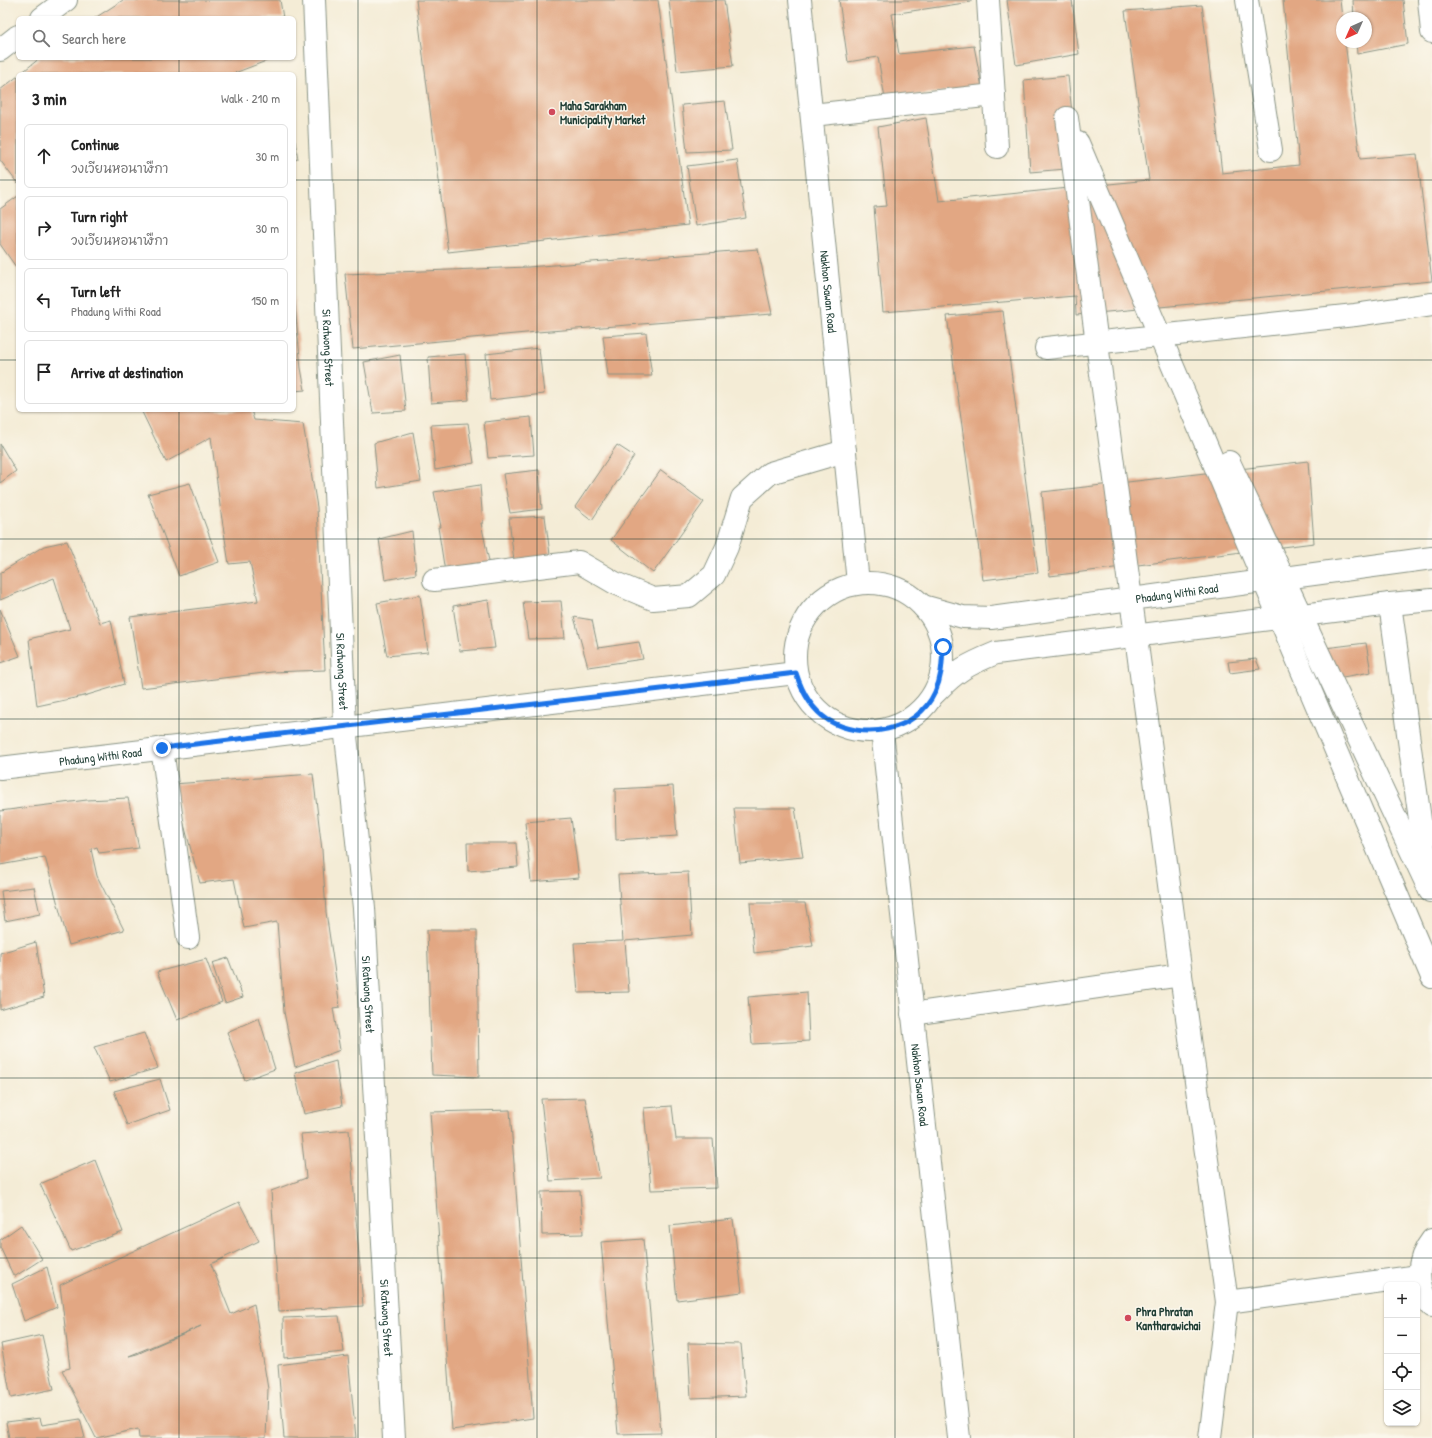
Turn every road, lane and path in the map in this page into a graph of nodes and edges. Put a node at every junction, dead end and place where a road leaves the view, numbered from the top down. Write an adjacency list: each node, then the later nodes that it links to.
1 (66, 0): 7 (main road)
2 (314, 0): 27 (main road, Si Ratwong Street)
3 (800, 0): 12 (main road, Nakhon Sawan Road)
4 (988, 0): 11 (main road)
5 (1247, 0): 15 (main road)
6 (1429, 0): 8 (main road)
7 (45, 16)
8 (1432, 32)
9 (16, 38): 10 (main road)
10 (0, 50)
11 (994, 95): 12 (main road); 14 (main road)
12 (812, 115): 18 (main road, Nakhon Sawan Road)
13 (1067, 118): 31 (main road); 33 (main road); 34 (main road)
14 (997, 147)
15 (1271, 150)
16 (1432, 304): 17 (main road)
17 (1046, 348)
18 (845, 451): 20 (main road); 21 (main road, Nakhon Sawan Road)
19 (1432, 558): 24 (main road, Phadung Withi Road)
20 (434, 580)
21 (858, 583): 24 (main road); 25 (main road)
22 (1432, 600): 23 (main road)
23 (1390, 604): 26 (main road); 31 (main road)
24 (922, 606): 26 (main road)
25 (796, 673): 27 (main road, Phadung Withi Road); 28 (main road)
26 (935, 693): 28 (main road)
27 (345, 726): 29 (main road, Phadung Withi Road); 40 (main road, Si Ratwong Street)
28 (882, 731): 35 (main road, Nakhon Sawan Road)
29 (162, 748): 30 (main road, Phadung Withi Road); 32 (main road)
30 (0, 768)
31 (1431, 896)
32 (188, 938)
33 (1181, 975): 35 (main road); 38 (main road)
34 (1432, 977)
35 (912, 1014): 41 (main road, Nakhon Sawan Road)
36 (1432, 1240): 37 (main road)
37 (1419, 1276): 38 (main road); 39 (main road)
38 (1227, 1302): 42 (main road)
39 (1432, 1306)
40 (394, 1438)
41 (959, 1438)
42 (1210, 1438)

